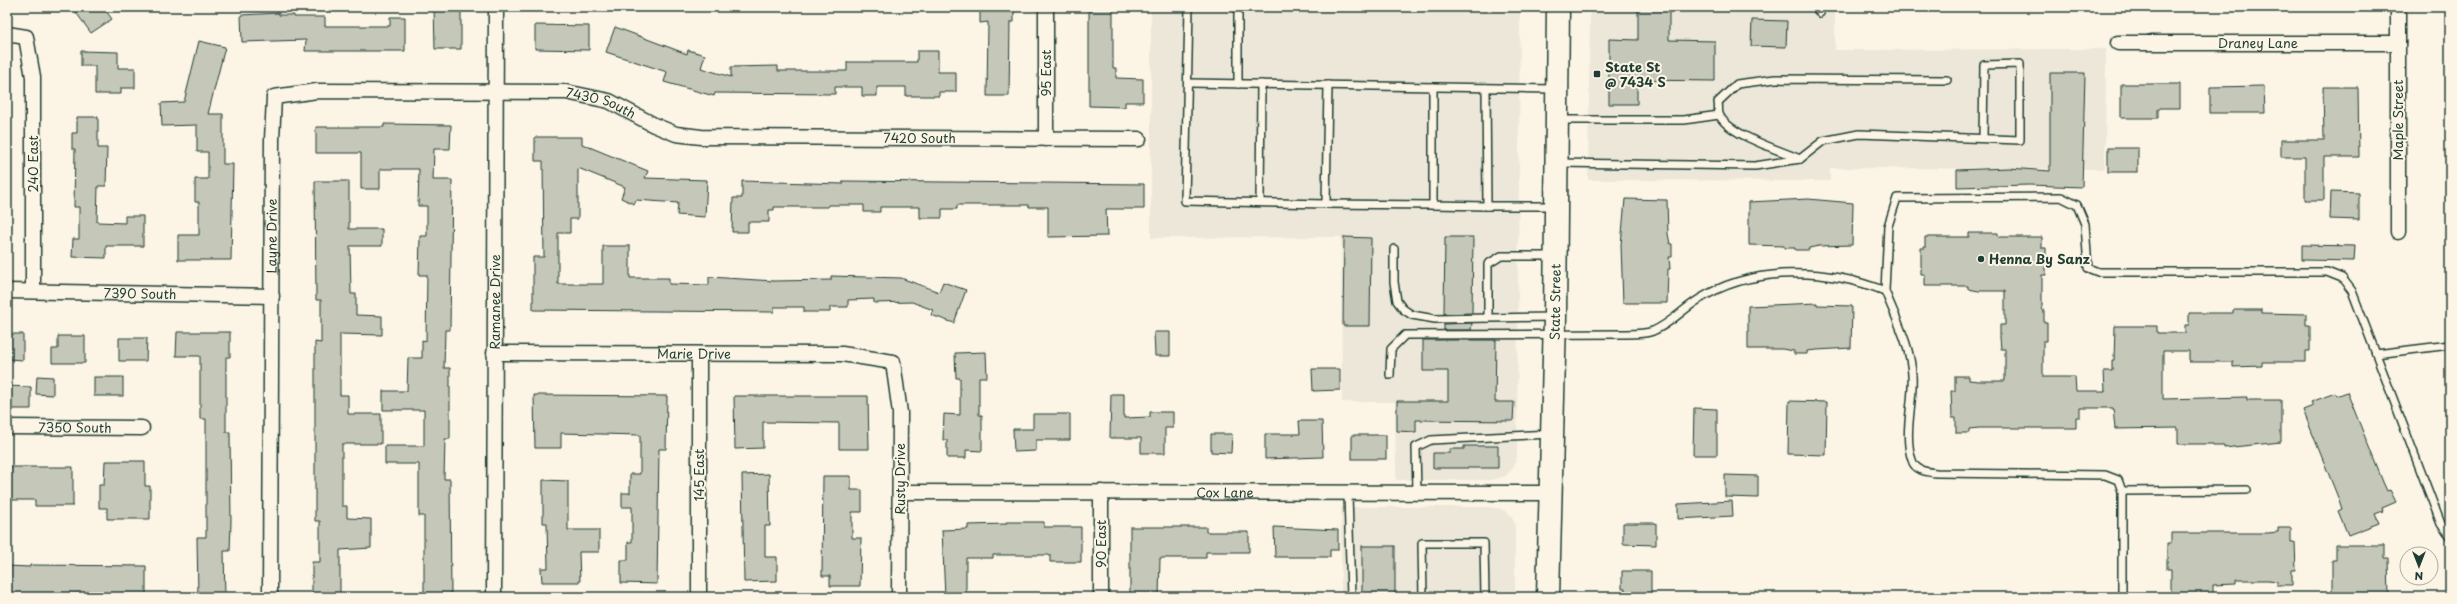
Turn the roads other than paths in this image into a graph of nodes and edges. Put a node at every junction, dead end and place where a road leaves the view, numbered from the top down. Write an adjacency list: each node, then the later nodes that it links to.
1 (496, 7): 18 (street, Ramanee Drive)
2 (1046, 7): 23 (street, 95 East)
3 (1189, 7): 11 (lane)
4 (1238, 7): 12 (lane)
5 (1558, 7): 17 (main road, State Street)
6 (2398, 7): 9 (street, Maple Street)
7 (7, 34): 37 (street, 240 East)
8 (2118, 44): 9 (street, Draney Lane)
9 (2398, 44): 32 (street, Maple Street)
10 (1947, 80): 19 (lane)
11 (1189, 83): 12 (lane); 27 (lane)
12 (1238, 84): 13 (lane)
13 (1261, 84): 14 (lane); 27 (lane)
14 (1328, 85): 15 (lane); 28 (lane)
15 (1433, 87): 16 (lane); 29 (lane)
16 (1486, 88): 17 (lane); 30 (lane)
17 (1558, 89): 20 (main road, State Street)
18 (495, 92): 21 (street, 7430 South); 38 (street, Layne Drive); 42 (street, Ramanee Drive)
19 (1719, 115): 20 (lane); 25 (lane)
20 (1558, 120): 26 (main road, State Street)
21 (701, 138): 23 (street, 7420 South)
22 (1983, 138): 22 (lane); 25 (lane)
23 (1046, 139): 24 (street, 7420 South)
24 (1139, 139)
25 (1800, 159): 26 (lane)
26 (1557, 163): 31 (main road, State Street)
27 (1260, 202): 28 (lane)
28 (1326, 204): 29 (lane)
29 (1433, 205): 30 (lane)
30 (1487, 206): 31 (lane)
31 (1557, 206): 34 (main road, State Street)
32 (2398, 232)
33 (1394, 249): 39 (lane)
34 (1556, 256): 39 (lane); 40 (main road, State Street)
35 (7, 291): 37 (street, 7390 South)
36 (1884, 291): 40 (lane); 44 (lane); 51 (lane)
37 (33, 292): 38 (street, 7390 South)
38 (272, 296): 58 (street, Layne Drive)
39 (1488, 318): 40 (lane)
40 (1555, 326): 46 (lane); 49 (main road, State Street)
41 (2450, 345): 44 (lane)
42 (494, 353): 43 (street, Marie Drive); 59 (street, Ramanee Drive)
43 (699, 354): 45 (street, Marie Drive); 60 (street, 145 East)
44 (2376, 354): 57 (lane)
45 (893, 362): 52 (street, Rusty Drive)
46 (1390, 376)
47 (7, 427): 48 (street, 7350 South)
48 (142, 428)
49 (1551, 434): 54 (lane); 55 (main road, State Street)
50 (2247, 490): 51 (lane)
51 (2122, 491): 67 (lane)
52 (900, 492): 53 (street, Cox Lane); 61 (street, Rusty Drive)
53 (1101, 492): 56 (street, Cox Lane); 62 (street, 90 East)
54 (1416, 493): 55 (street, Cox Lane); 56 (street, Cox Lane)
55 (1551, 493): 66 (main road, State Street)
56 (1348, 494): 63 (lane)
57 (2450, 537)
58 (270, 597)
59 (494, 597)
60 (699, 597)
61 (900, 597)
62 (1101, 597)
63 (1351, 597)
64 (1423, 597): 65 (lane)
65 (1485, 597)
66 (1548, 597)
67 (2122, 597)

